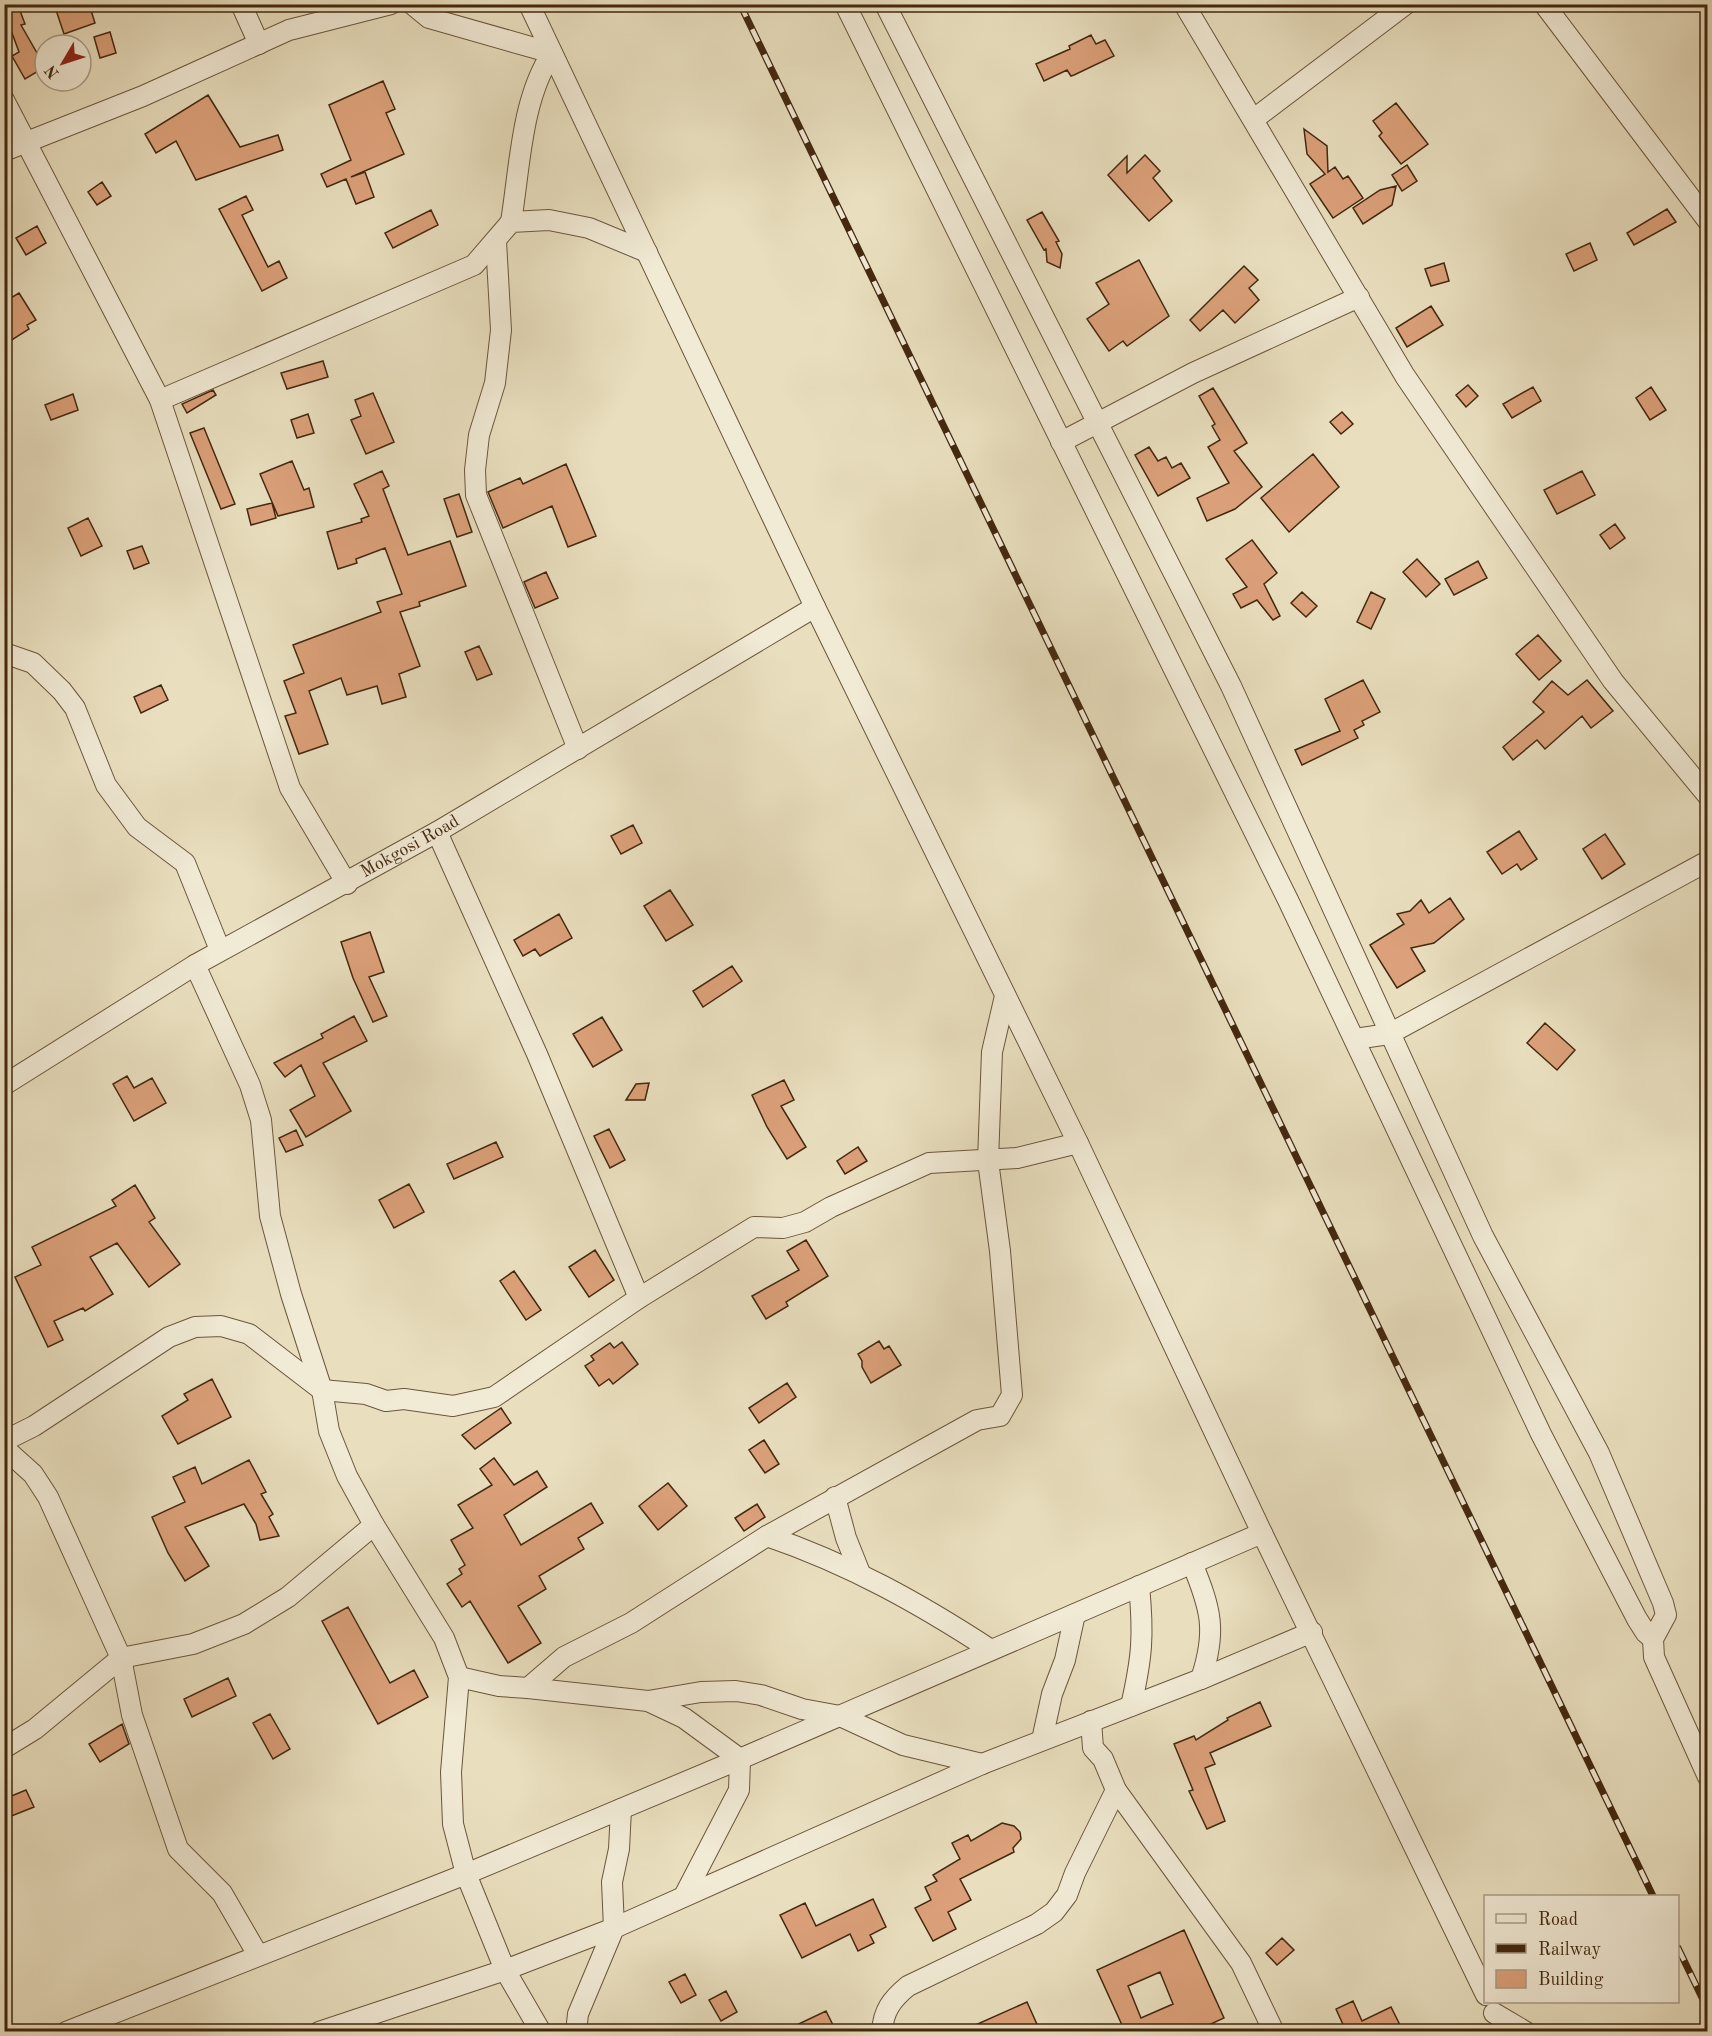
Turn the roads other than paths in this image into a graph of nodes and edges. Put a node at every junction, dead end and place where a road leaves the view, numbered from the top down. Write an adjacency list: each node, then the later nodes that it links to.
1 (241, 4): 10 (street)
2 (391, 4): 10 (street)
3 (412, 4): 11 (street)
4 (529, 4): 11 (street)
5 (845, 4): 23 (street)
6 (885, 4): 22 (street)
7 (1184, 4): 13 (street)
8 (1406, 4): 13 (street)
9 (1544, 4): 16 (street)
10 (258, 44): 14 (street)
11 (552, 53): 17 (street); 19 (street)
12 (4, 100): 14 (street)
13 (1254, 119): 20 (street)
14 (26, 143): 15 (street); 21 (street)
15 (4, 151)
16 (1707, 221)
17 (512, 222): 18 (street); 19 (street)
18 (496, 241): 21 (street); 26 (street)
19 (647, 252): 24 (street)
20 (1359, 297): 22 (street); 27 (street)
21 (160, 400): 30 (street)
22 (1099, 422): 23 (street); 34 (street)
23 (1061, 442): 35 (street)
24 (815, 607): 26 (street, Mokgosi Road); 33 (street)
25 (4, 653): 31 (street)
26 (578, 749): 28 (street, Mokgosi Road)
27 (1707, 796)
28 (437, 832): 30 (street, Mokgosi Road); 39 (street)
29 (1707, 861): 34 (street)
30 (347, 884): 31 (street, Mokgosi Road)
31 (220, 950): 32 (street, Mokgosi Road)
32 (195, 964): 36 (street, Mokgosi Road); 40 (street)
33 (1005, 996): 37 (street); 38 (street)
34 (1389, 1034): 35 (street); 52 (street)
35 (1355, 1039): 52 (street)
36 (4, 1085)
37 (1078, 1143): 38 (street); 45 (street)
38 (988, 1161): 39 (street); 43 (street)
39 (639, 1298): 40 (street)
40 (322, 1390): 41 (street); 44 (street)
41 (4, 1441)
42 (4, 1448): 54 (street)
43 (835, 1497): 46 (street); 48 (street)
44 (374, 1525): 54 (street); 55 (street)
45 (1262, 1533): 47 (street); 51 (street)
46 (767, 1536): 48 (street); 57 (street)
47 (1192, 1563): 49 (street); 56 (street)
48 (860, 1573): 53 (street)
49 (1139, 1586): 50 (street); 59 (street)
50 (1075, 1614): 53 (street); 62 (street)
51 (1312, 1632): 56 (street); 74 (street)
52 (1653, 1639): 66 (street)
53 (992, 1650): 60 (street)
54 (121, 1658): 63 (street); 72 (street)
55 (459, 1677): 57 (street); 69 (street)
56 (1200, 1679): 59 (street)
57 (528, 1688): 58 (street)
58 (648, 1701): 60 (street); 64 (street)
59 (1131, 1706): 61 (street)
60 (840, 1716): 64 (street); 65 (street)
61 (1091, 1721): 62 (street); 67 (street)
62 (1042, 1740): 65 (street)
63 (4, 1748)
64 (740, 1759): 68 (street); 70 (street)
65 (982, 1764): 70 (street)
66 (1707, 1778)
67 (1116, 1790): 80 (street); 81 (street)
68 (621, 1809): 69 (street); 71 (street)
69 (466, 1874): 72 (street); 73 (street)
70 (684, 1896): 71 (street)
71 (614, 1928): 73 (street); 79 (street)
72 (258, 1955): 76 (street)
73 (505, 1970): 77 (street); 78 (street)
74 (1484, 1993)
75 (1489, 2003): 82 (street); 83 (street)
76 (66, 2031)
77 (319, 2031)
78 (541, 2031)
79 (576, 2031)
80 (882, 2031)
81 (1274, 2031)
82 (1503, 2031)
83 (1526, 2031)

